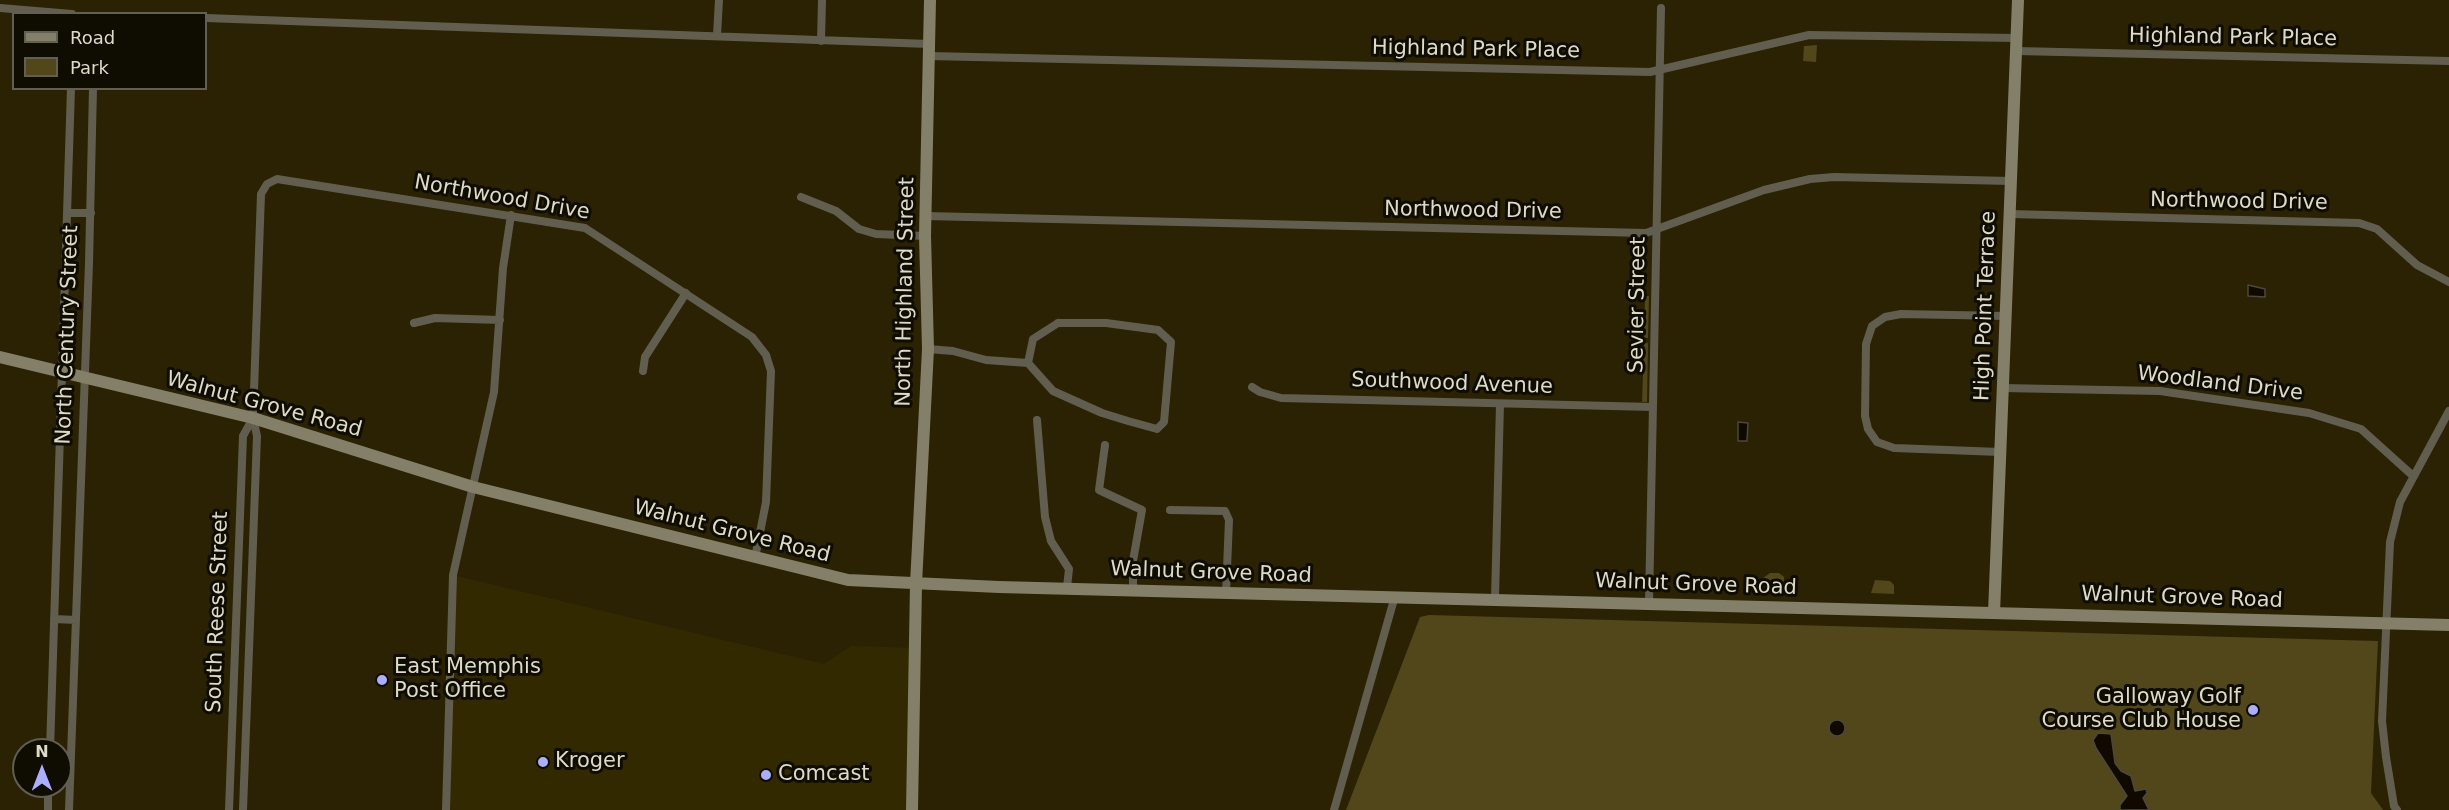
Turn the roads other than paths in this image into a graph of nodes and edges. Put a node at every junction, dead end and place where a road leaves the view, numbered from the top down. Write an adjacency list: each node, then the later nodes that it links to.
1 (719, 0): 9 (street)
2 (822, 0): 10 (street)
3 (930, 0): 12 (main road, North Highland Street)
4 (2018, 0): 11 (main road, High Point Terrace)
5 (0, 8): 7 (street)
6 (1661, 8): 14 (street, Sevier Street)
7 (48, 12)
8 (207, 18): 9 (street, Highland Park Place)
9 (717, 35): 10 (street, Highland Park Place)
10 (821, 40): 12 (street, Highland Park Place)
11 (2017, 44): 13 (street, Highland Park Place); 14 (street, Highland Park Place); 17 (main road, High Point Terrace)
12 (929, 50): 14 (street, Highland Park Place); 23 (main road, North Highland Street)
13 (2449, 61)
14 (1661, 71): 24 (street, Sevier Street)
15 (71, 90): 19 (street, North Century Street)
16 (93, 90): 20 (street, North Century Street)
17 (2011, 181): 21 (main road, High Point Terrace); 24 (street, Northwood Drive)
18 (801, 197): 25 (street)
19 (68, 213): 20 (street); 35 (street, North Century Street)
20 (91, 213): 36 (street, North Century Street)
21 (2010, 214): 26 (street, Northwood Drive); 28 (main road, High Point Terrace)
22 (511, 215): 27 (street, Northwood Drive); 29 (street); 42 (street, Northwood Drive)
23 (926, 216): 24 (street, Northwood Drive); 25 (main road, North Highland Street)
24 (1658, 230): 40 (street, Sevier Street)
25 (925, 236): 31 (main road, North Highland Street)
26 (2449, 282)
27 (686, 293): 34 (street); 49 (street, Northwood Drive)
28 (2005, 316): 38 (main road, High Point Terrace); 45 (street)
29 (500, 320): 30 (street); 47 (street)
30 (414, 323)
31 (928, 348): 33 (street); 50 (main road, North Highland Street)
32 (0, 357): 35 (main road, Walnut Grove Road)
33 (1028, 363): 33 (street)
34 (642, 371)
35 (62, 373): 36 (main road, Walnut Grove Road); 60 (street, North Century Street)
36 (84, 378): 42 (main road, Walnut Grove Road); 61 (street, North Century Street)
37 (1252, 387): 39 (street, Southwood Avenue)
38 (2002, 388): 45 (main road, High Point Terrace); 46 (street, Woodland Drive)
39 (1500, 404): 40 (street, Southwood Avenue); 57 (street)
40 (1653, 407): 58 (street, Sevier Street)
41 (2449, 411): 46 (street)
42 (253, 418): 47 (main road, Walnut Grove Road); 52 (street, South Reese Street); 53 (street, South Reese Street)
43 (1037, 420): 51 (street)
44 (1105, 445): 54 (street)
45 (2000, 452): 59 (main road, High Point Terrace)
46 (2412, 476): 62 (street)
47 (473, 487): 49 (main road, Walnut Grove Road); 68 (street)
48 (1170, 510): 55 (street)
49 (755, 558): 50 (main road, Walnut Grove Road)
50 (916, 584): 51 (main road, Walnut Grove Road); 69 (main road, North Highland Street)
51 (1067, 587): 54 (main road, Walnut Grove Road)
52 (237, 589): 53 (street); 66 (street, South Reese Street)
53 (251, 589): 67 (street, South Reese Street)
54 (1133, 590): 55 (main road, Walnut Grove Road)
55 (1226, 593): 56 (main road, Walnut Grove Road)
56 (1395, 596): 57 (main road, Walnut Grove Road); 70 (street)
57 (1495, 598): 58 (main road, Walnut Grove Road)
58 (1649, 603): 59 (main road, Walnut Grove Road)
59 (1994, 613): 62 (main road, Walnut Grove Road)
60 (54, 619): 61 (street); 64 (street, North Century Street)
61 (76, 620): 65 (street, North Century Street)
62 (2386, 623): 63 (main road, Walnut Grove Road); 71 (street)
63 (2449, 625)
64 (50, 738)
65 (69, 810)
66 (229, 810)
67 (243, 810)
68 (446, 810)
69 (912, 810)
70 (1334, 810)
71 (2397, 810)

